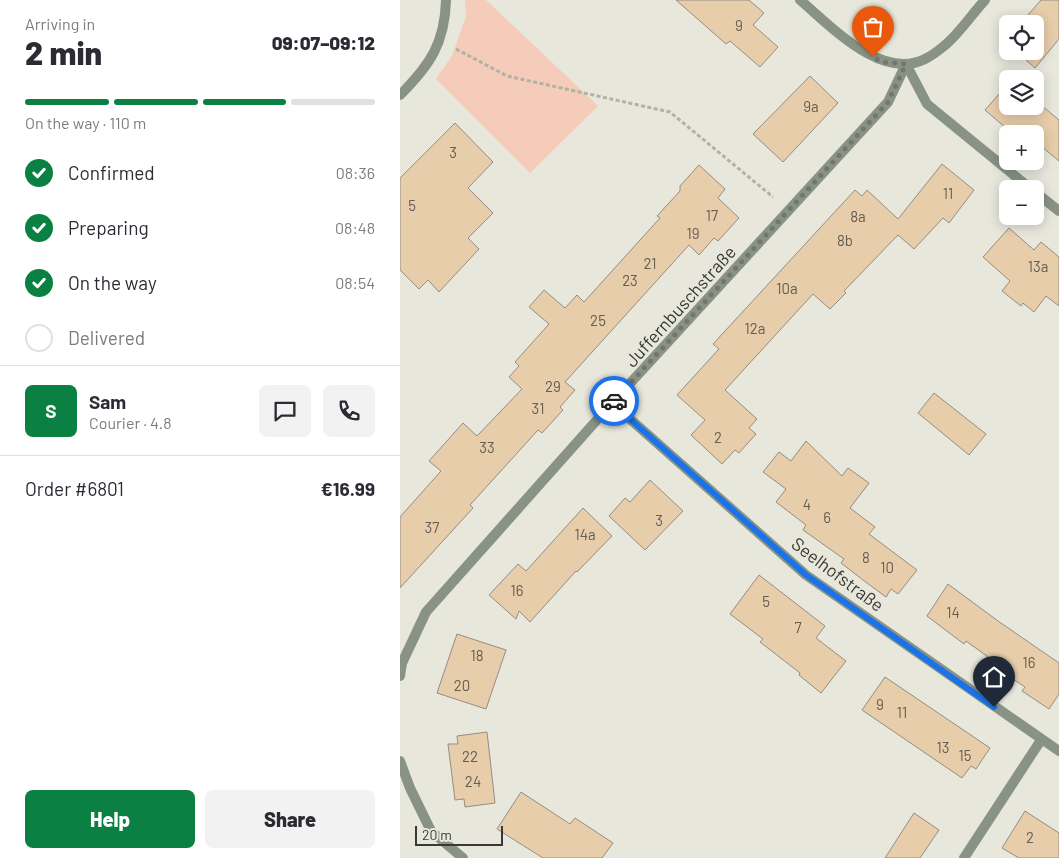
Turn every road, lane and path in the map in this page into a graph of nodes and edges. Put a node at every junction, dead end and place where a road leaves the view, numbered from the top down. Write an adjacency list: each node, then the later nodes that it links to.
1 (446, 0): 4 (street)
2 (800, 0): 5 (street)
3 (984, 0): 5 (street)
4 (440, 42): 6 (street); 9 (path)
5 (906, 64): 7 (street); 9 (street, Juffernbuschstraße)
6 (400, 95)
7 (1021, 180)
8 (1044, 199): 10 (street)
9 (789, 210): 11 (street, Juffernbuschstraße)
10 (1059, 211)
11 (612, 403): 12 (street, Juffernbuschstraße); 13 (street, Seelhofstraße)
12 (400, 676)
13 (1042, 740): 14 (street, Seelhofstraße); 17 (street)
14 (1059, 752)
15 (400, 761): 16 (street)
16 (463, 858)
17 (964, 858)

